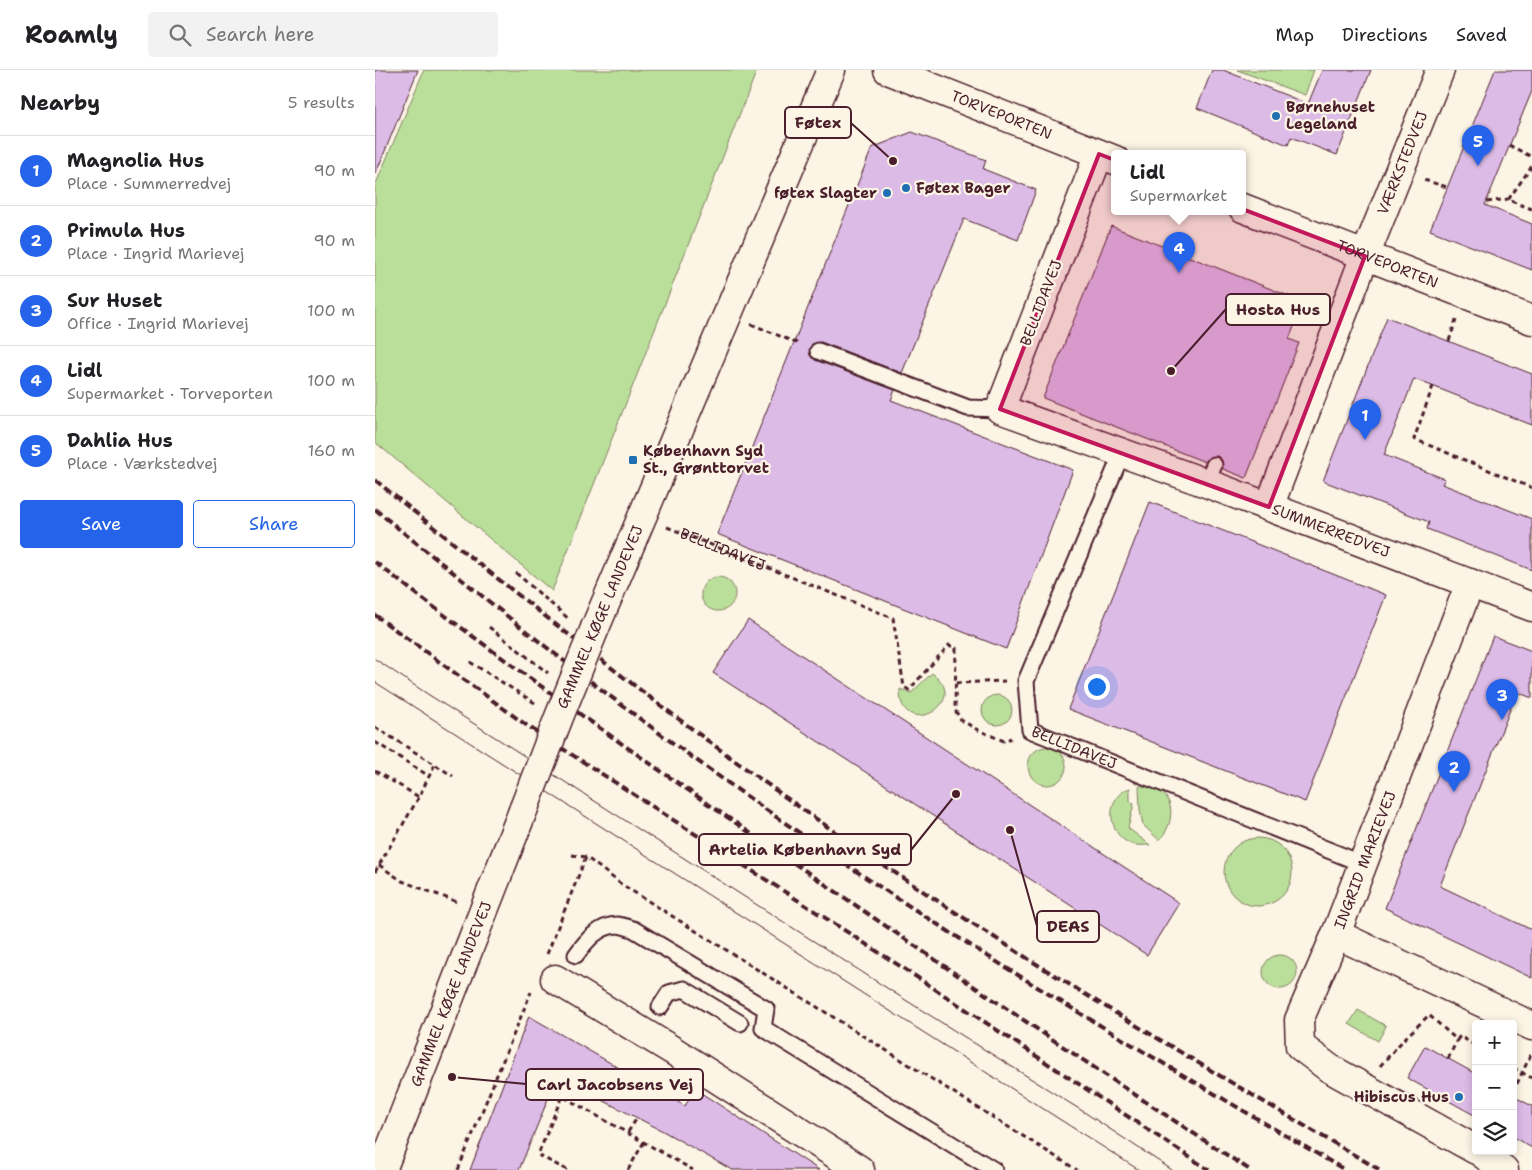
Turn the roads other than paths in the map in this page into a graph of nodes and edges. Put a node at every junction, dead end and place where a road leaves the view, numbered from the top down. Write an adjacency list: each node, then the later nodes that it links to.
1 (831, 70): 23 (street, GAMMEL KØGE LANDEVEJ, bridge)
2 (888, 70): 4 (street, TORVEPORTEN)
3 (1440, 70): 6 (street, VÆRKSTEDVEJ)
4 (1107, 157): 9 (street, BELLIDAVEJ)
5 (1246, 209): 6 (street, TORVEPORTEN)
6 (1365, 256): 7 (street, TORVEPORTEN); 11 (street, SUMMERREDVEJ)
7 (1532, 320)
8 (818, 351): 9 (lane)
9 (1000, 410): 10 (street)
10 (1122, 452): 11 (street); 14 (lane, BELLIDAVEJ)
11 (1269, 506): 12 (street, SUMMERREDVEJ)
12 (1470, 583): 13 (street, SUMMERREDVEJ); 14 (street, INGRID MARIEVEJ)
13 (1532, 607)
14 (1363, 864): 15 (street, INGRID MARIEVEJ)
15 (1336, 934): 20 (street, INGRID MARIEVEJ); 21 (street)
16 (576, 955): 25 (lane)
17 (545, 974): 24 (street)
18 (661, 1007): 19 (lane)
19 (739, 1023)
20 (1532, 1026)
21 (1472, 1147)
22 (1484, 1155): 26 (street)
23 (382, 1170)
24 (860, 1170)
25 (994, 1170)
26 (1504, 1170)

